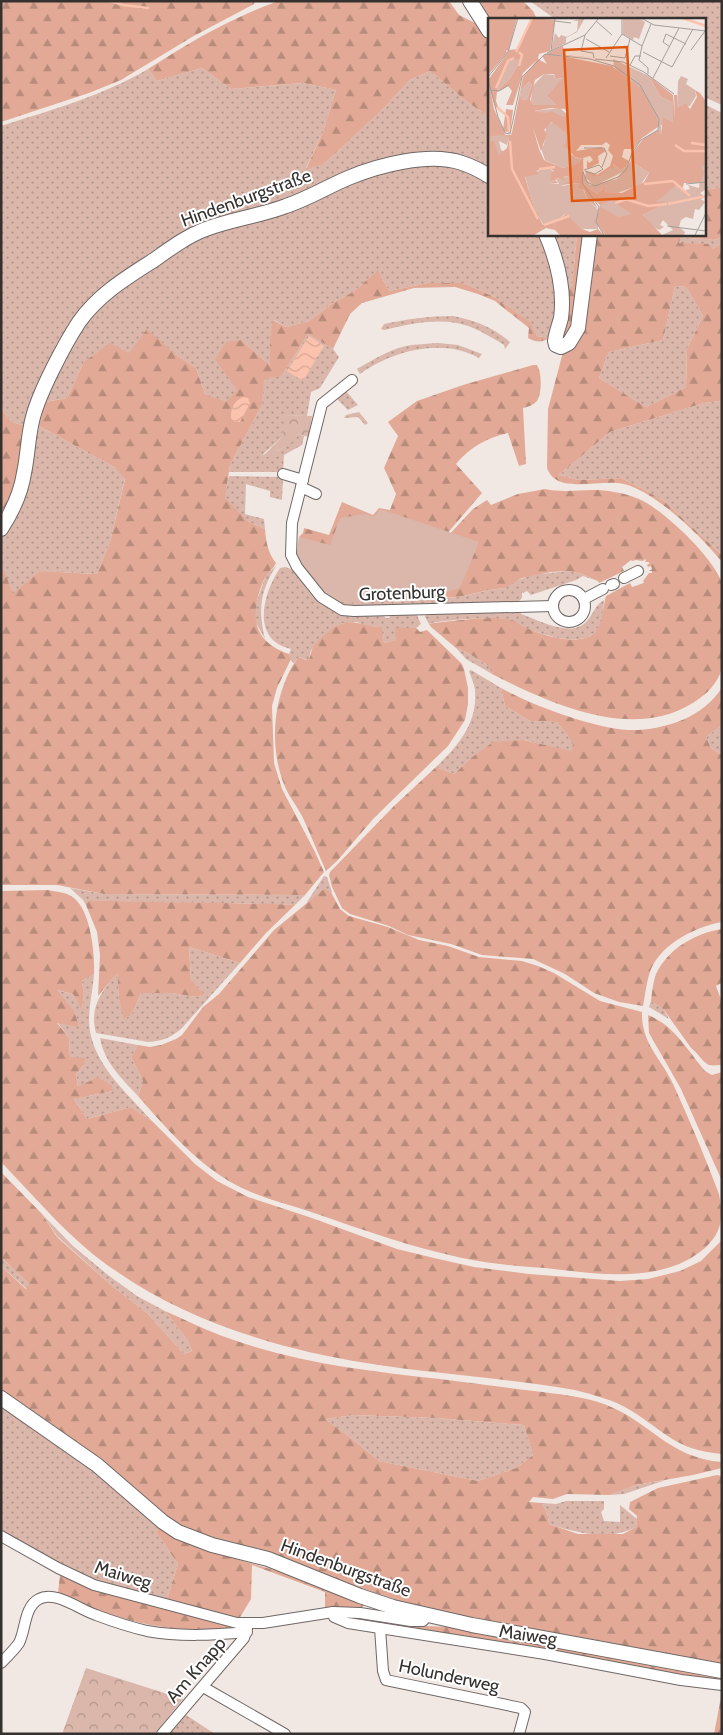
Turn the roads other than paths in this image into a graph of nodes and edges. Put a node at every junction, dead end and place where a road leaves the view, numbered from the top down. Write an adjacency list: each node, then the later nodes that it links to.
1 (470, 1): 2 (main road)
2 (488, 28)
3 (488, 176): 10 (main road, Hindenburgstraße)
4 (546, 235): 5 (main road)
5 (590, 235)
6 (352, 380): 8 (street, Grotenburg)
7 (283, 474): 8 (street)
8 (302, 484): 9 (street); 13 (street, Grotenburg)
9 (316, 494)
10 (1, 528)
11 (624, 566): 12 (street)
12 (584, 599): 13 (street); 13 (street)
13 (553, 606)
14 (1, 1398): 17 (main road, Hindenburgstraße)
15 (1, 1536): 18 (street, Maiweg)
16 (333, 1612): 17 (street, Maiweg); 18 (street, Maiweg); 19 (street, Maiweg)
17 (427, 1616): 21 (main road, Hindenburgstraße)
18 (247, 1628): 20 (street); 23 (street, Am Knapp)
19 (380, 1628): 22 (street, Maiweg); 26 (street, Holunderweg)
20 (1, 1663)
21 (722, 1671)
22 (722, 1685)
23 (202, 1687): 24 (street, Am Knapp); 25 (street)
24 (162, 1734)
25 (285, 1734)
26 (519, 1734)

